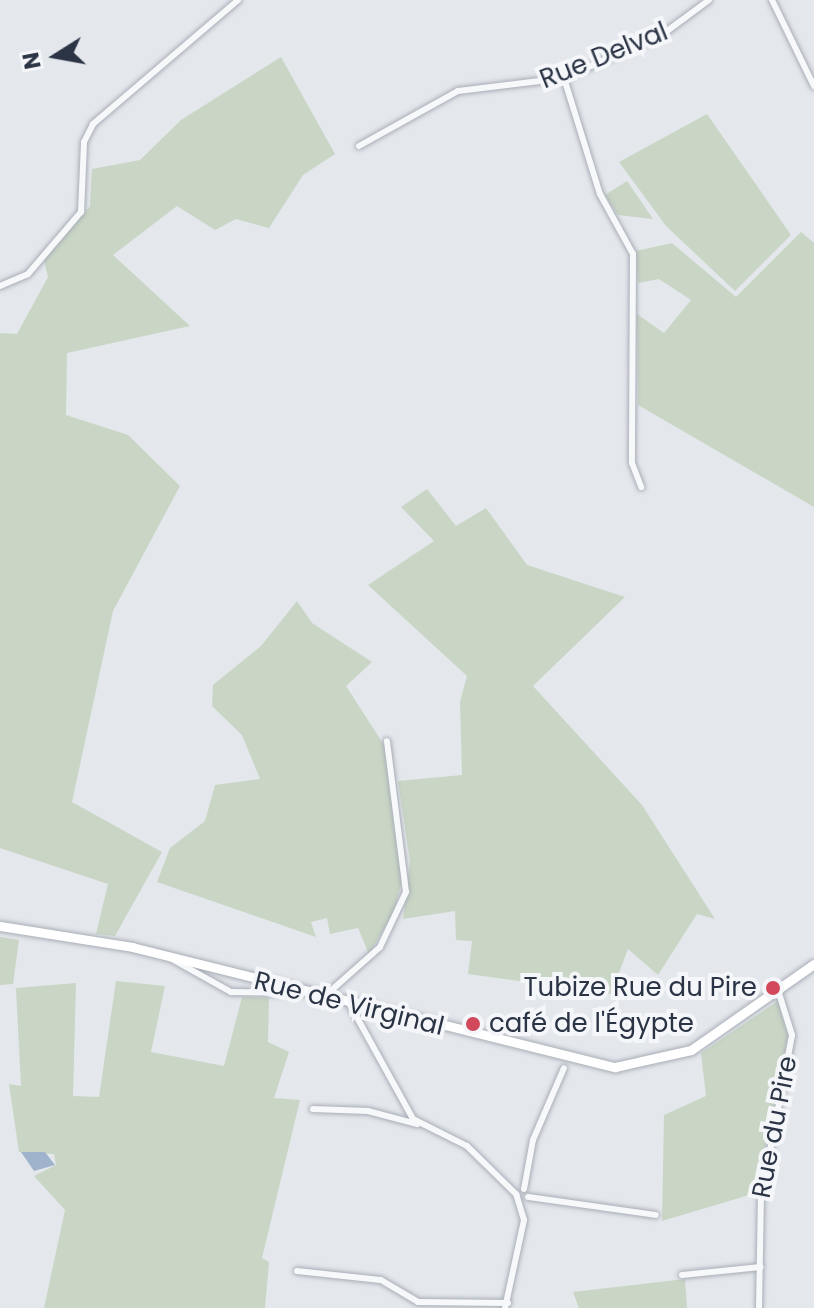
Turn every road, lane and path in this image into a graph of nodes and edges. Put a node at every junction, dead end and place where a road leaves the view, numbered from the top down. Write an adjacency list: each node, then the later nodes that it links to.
1 (238, 0): 9 (street)
2 (709, 0): 6 (street, Rue Delval)
3 (772, 0): 5 (street)
4 (814, 70): 5 (street)
5 (805, 73): 7 (street)
6 (564, 78): 8 (street, Rue Delval); 10 (street)
7 (814, 86)
8 (359, 146)
9 (0, 286)
10 (641, 487)
11 (387, 741): 17 (street)
12 (0, 926): 13 (street, Rue de Virginal)
13 (167, 955): 16 (street, Rue de Virginal); 16 (street)
14 (814, 964): 15 (street, Rue de Virginal)
15 (778, 990): 18 (street, Rue de Virginal); 26 (street, Rue du Pire)
16 (303, 993): 17 (street, Rue de Virginal)
17 (324, 998): 18 (street, Rue de Virginal)
18 (349, 1003): 21 (street)
19 (564, 1068): 22 (street)
20 (313, 1109): 21 (street)
21 (417, 1124): 23 (street)
22 (524, 1189): 23 (street); 24 (street)
23 (518, 1197): 24 (street); 29 (street)
24 (528, 1197): 25 (street)
25 (656, 1215)
26 (761, 1267): 28 (street); 30 (street, Rue du Pire)
27 (297, 1271): 29 (street)
28 (682, 1275)
29 (506, 1306)
30 (759, 1308)

